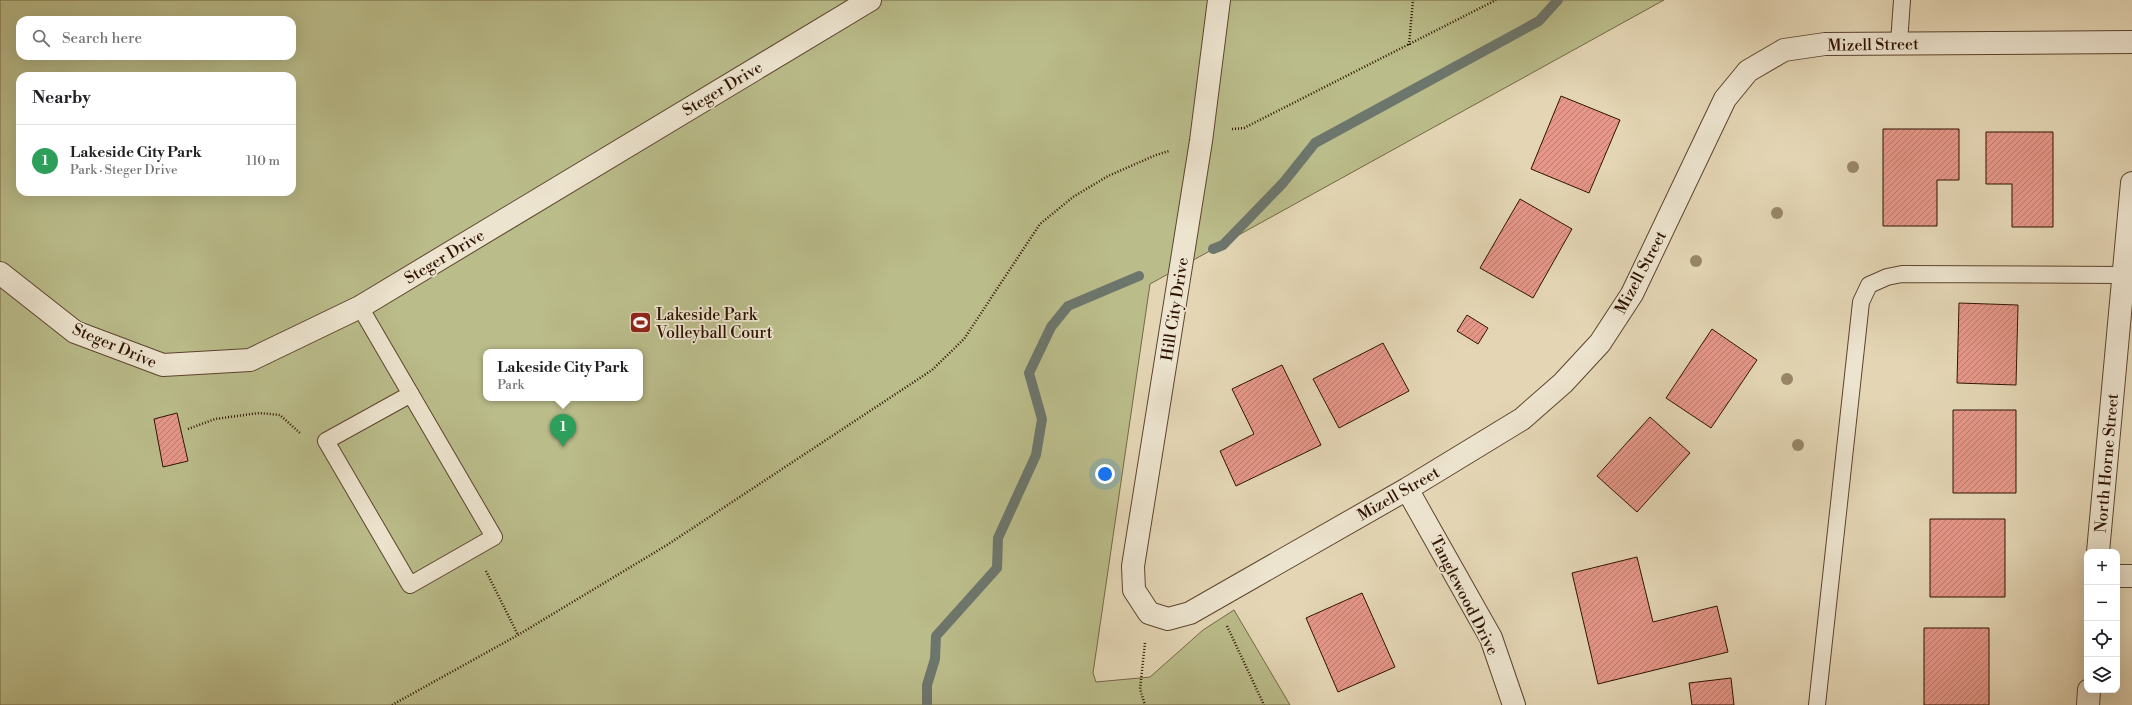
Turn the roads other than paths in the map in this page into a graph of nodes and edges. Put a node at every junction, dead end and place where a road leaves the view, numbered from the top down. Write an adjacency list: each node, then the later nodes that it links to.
1 (870, 0): 9 (street, Steger Drive)
2 (1219, 0): 15 (street, Hill City Drive)
3 (1902, 0): 5 (lane)
4 (2132, 42): 5 (street, Mizell Street)
5 (1899, 44): 11 (street, Mizell Street)
6 (2132, 183): 8 (street, North Horne Street)
7 (0, 274): 9 (street, Steger Drive)
8 (2123, 275): 12 (street, North Horne Street); 18 (lane)
9 (360, 307): 10 (lane)
10 (411, 394): 10 (lane)
11 (1407, 489): 15 (street, Mizell Street); 17 (street, Tanglewood Drive)
12 (2098, 549)
13 (2120, 576): 14 (street)
14 (2132, 576)
15 (1149, 613)
16 (2089, 693): 19 (street)
17 (1514, 705)
18 (1817, 705)
19 (2088, 705)

